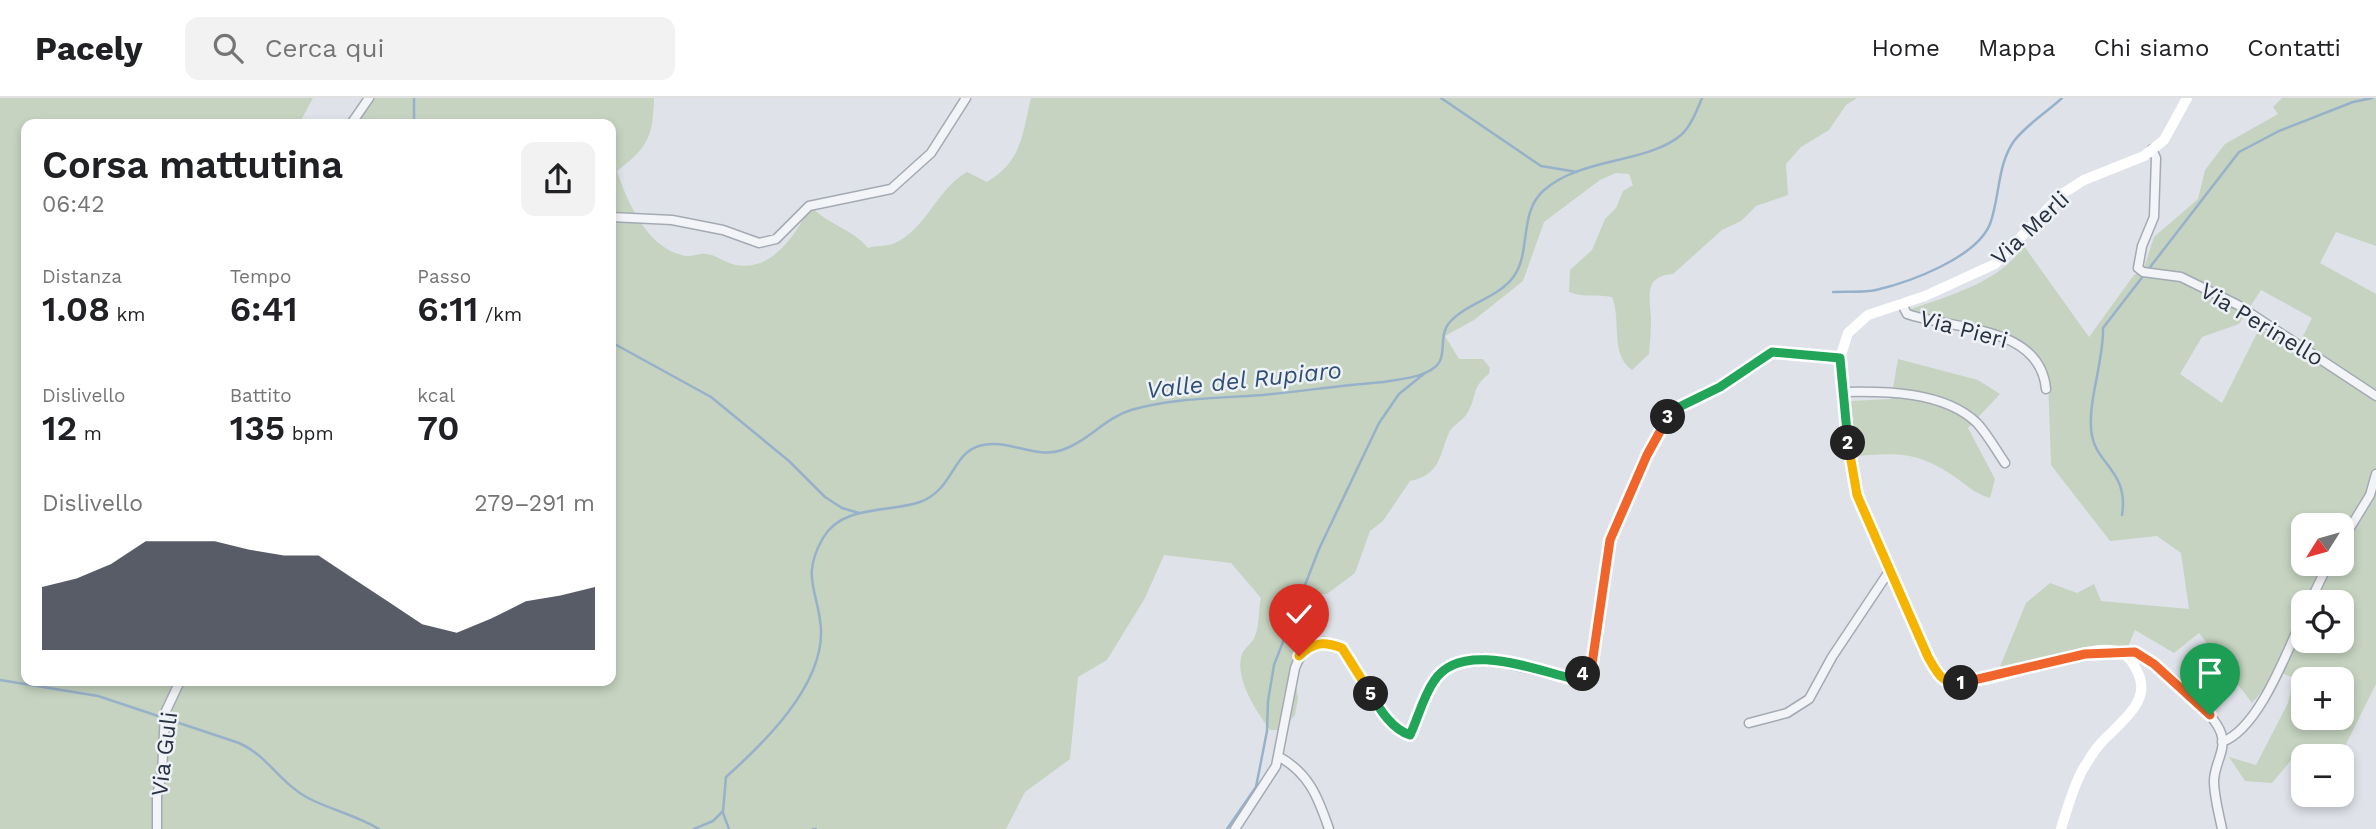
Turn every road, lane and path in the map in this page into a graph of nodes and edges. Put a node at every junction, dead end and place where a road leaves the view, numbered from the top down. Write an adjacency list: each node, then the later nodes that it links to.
1 (369, 98): 4 (street)
2 (966, 98): 6 (street)
3 (2187, 98): 5 (street, Via Merli)
4 (354, 119)
5 (2152, 149): 7 (street, Via Merli); 12 (street, Via Perinello)
6 (616, 217)
7 (1925, 296): 8 (street, Via Pieri)
8 (1902, 304): 9 (street, Via Pieri); 10 (street, Via Pieri)
9 (1840, 358): 11 (street, Via Pieri); 22 (street)
10 (2046, 389)
11 (1842, 392): 13 (street); 16 (street, Via Pieri)
12 (2376, 396)
13 (2005, 463)
14 (2376, 474): 15 (street)
15 (2354, 521)
16 (1889, 570): 18 (street, Via Pieri); 20 (street)
17 (2291, 641): 21 (street)
18 (2121, 653): 21 (street); 26 (street)
19 (178, 686): 23 (street, Via Guli)
20 (1749, 723)
21 (2222, 742): 27 (street)
22 (1278, 756): 24 (street); 25 (street)
23 (157, 829)
24 (1234, 829)
25 (1329, 829)
26 (2061, 829)
27 (2222, 829)

